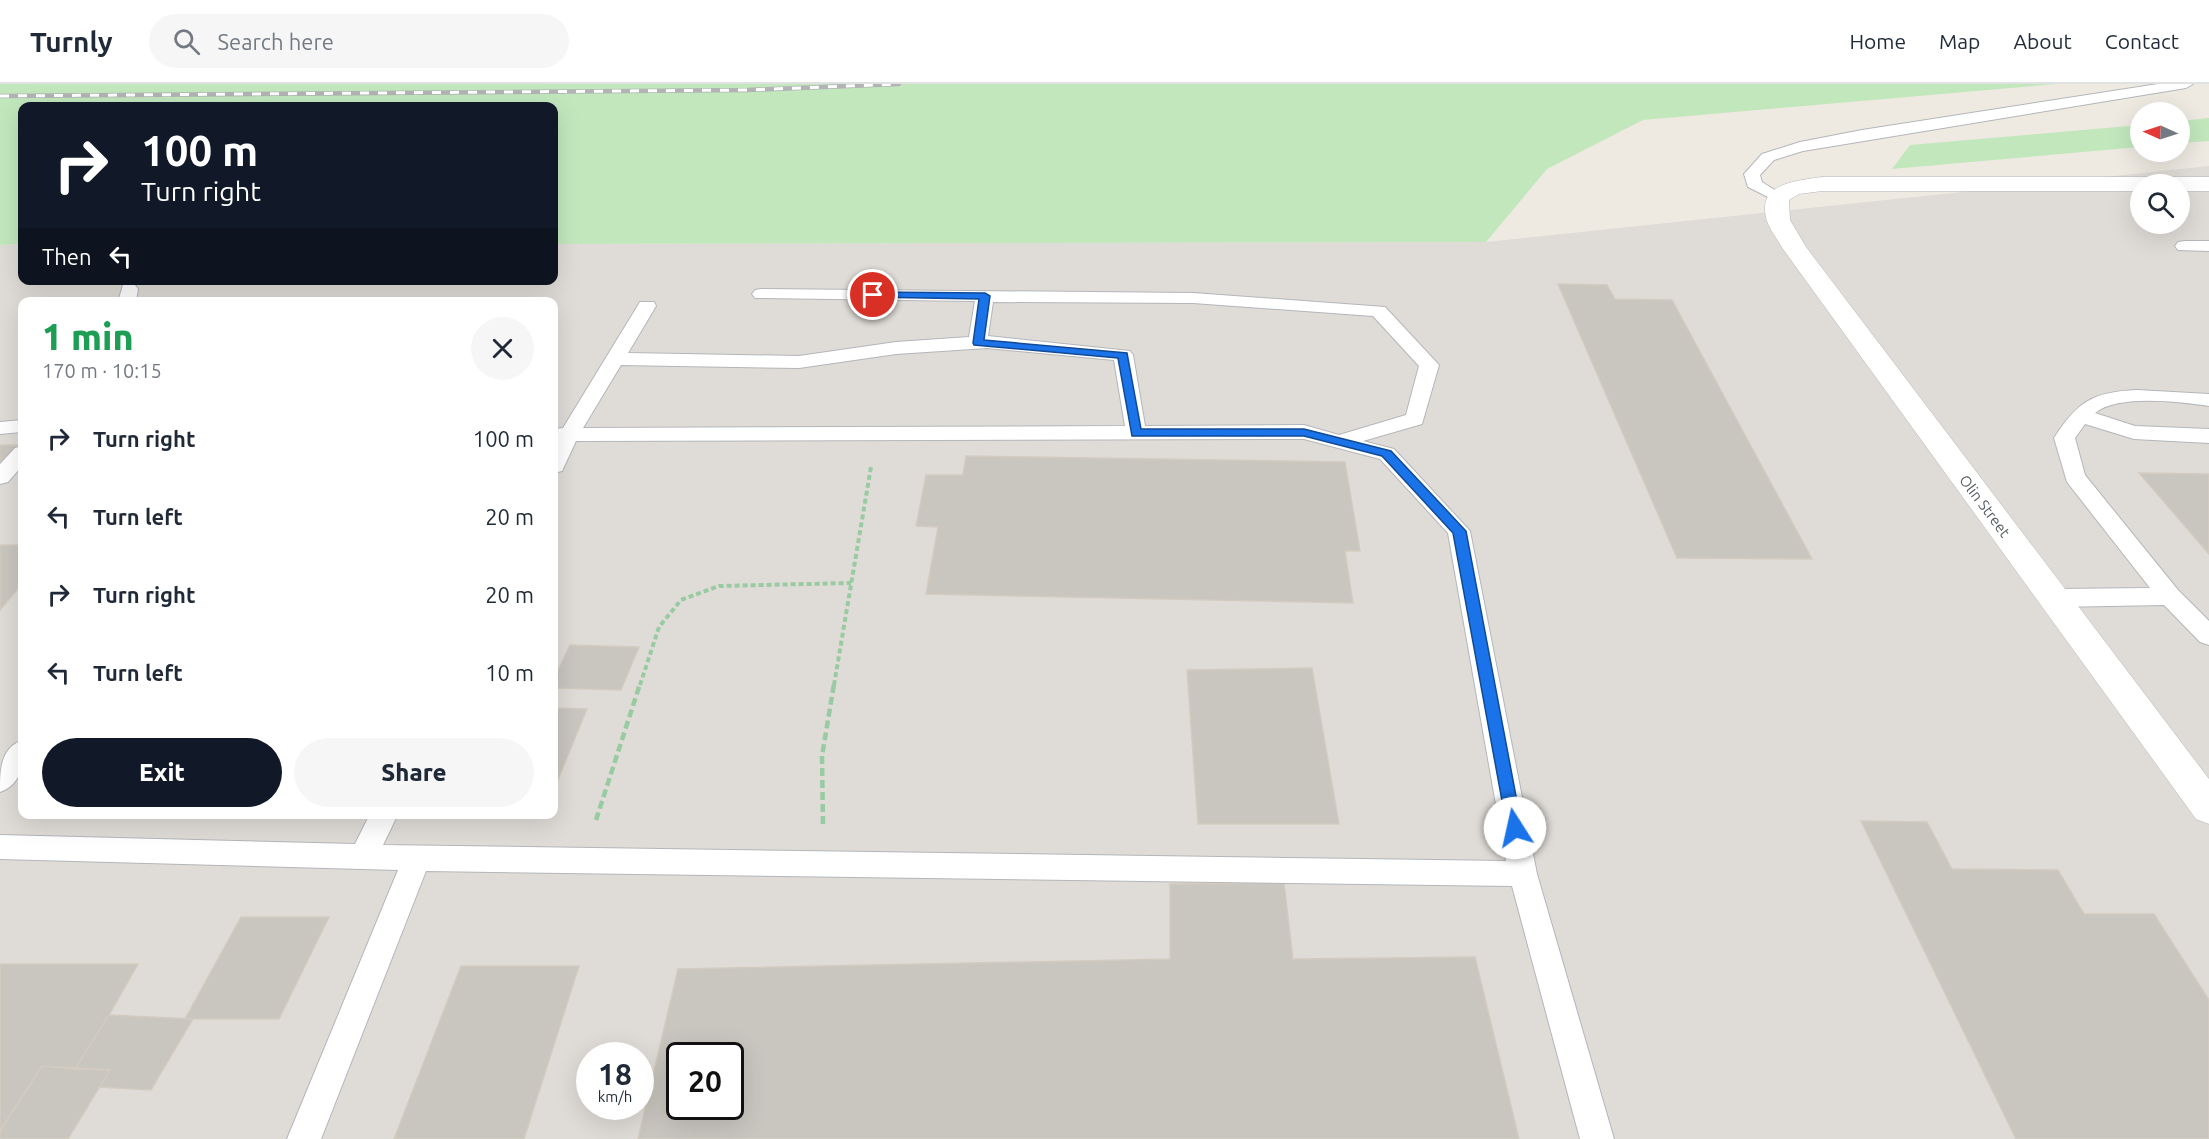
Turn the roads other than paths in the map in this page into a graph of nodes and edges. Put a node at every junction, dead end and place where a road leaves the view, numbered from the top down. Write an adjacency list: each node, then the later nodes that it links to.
1 (2186, 84): 3 (lane)
2 (2209, 184): 3 (street)
3 (1778, 197): 22 (street, Olin Street)
4 (2184, 246): 5 (lane)
5 (2209, 246)
6 (761, 294): 7 (lane)
7 (985, 296): 9 (lane); 18 (lane)
8 (647, 306): 10 (lane)
9 (978, 343): 10 (lane); 15 (lane)
10 (615, 359): 16 (lane)
11 (2209, 400): 12 (lane)
12 (2081, 416): 17 (lane); 21 (lane)
13 (18, 426): 14 (lane)
14 (0, 428)
15 (1136, 433): 16 (lane); 18 (lane)
16 (561, 435)
17 (2209, 436)
18 (1338, 441): 31 (lane)
19 (18, 457): 20 (lane)
20 (0, 477)
21 (2170, 596): 22 (lane); 23 (lane)
22 (2054, 598): 26 (street, Olin Street)
23 (2209, 636)
24 (18, 756): 25 (lane)
25 (0, 781)
26 (2209, 808)
27 (382, 819): 29 (lane)
28 (4, 853): 29 (lane)
29 (363, 856): 30 (lane)
30 (417, 858): 31 (lane); 32 (lane)
31 (1523, 874): 33 (lane)
32 (304, 1139)
33 (1597, 1139)

